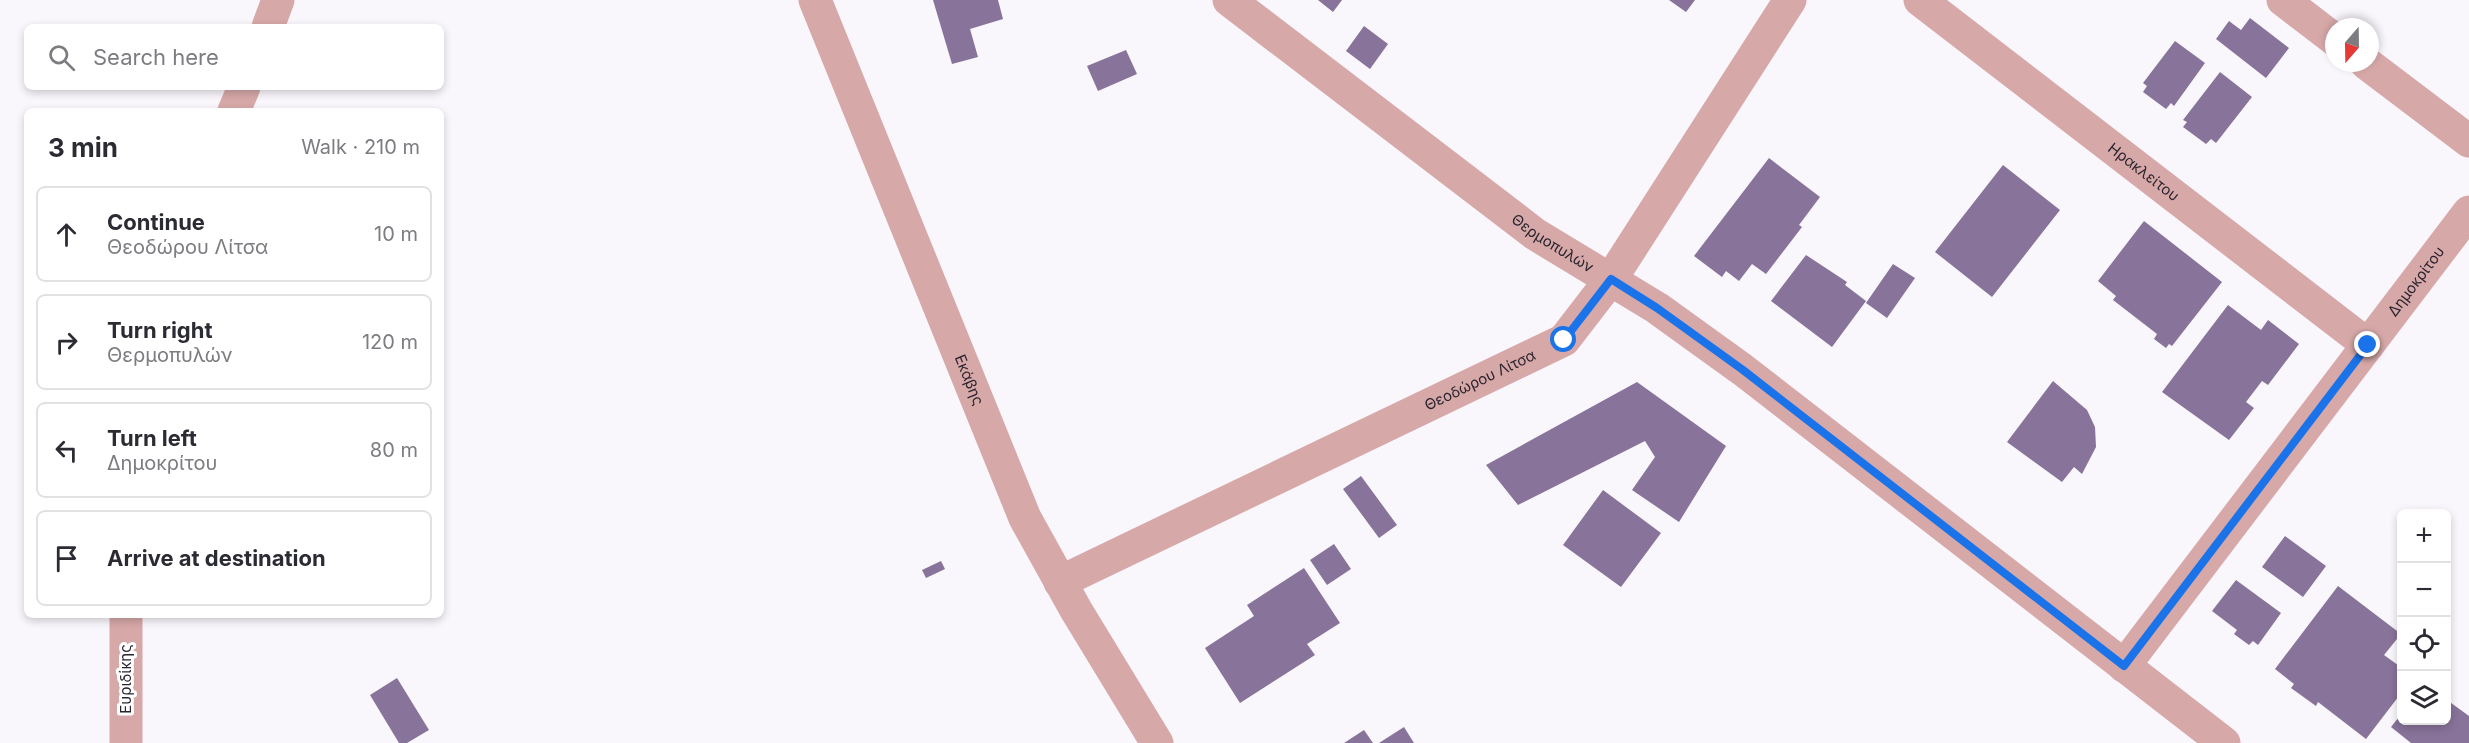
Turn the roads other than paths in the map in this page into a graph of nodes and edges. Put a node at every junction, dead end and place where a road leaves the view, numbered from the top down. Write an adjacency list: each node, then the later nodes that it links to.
1 (278, 0): 7 (street)
2 (815, 0): 16 (street, Εκάβης)
3 (1228, 0): 14 (street, Θερμοπυλών)
4 (1790, 0): 14 (street, Θεοδώρου Λίτσα)
5 (1920, 0): 15 (street, Ηρακλείτου)
6 (2283, 0): 8 (street)
7 (269, 24)
8 (2325, 32)
9 (2378, 72): 12 (street)
10 (243, 90): 11 (street)
11 (235, 108)
12 (2469, 141)
13 (2469, 212): 15 (street, Δημοκρίτου)
14 (1611, 279): 16 (street, Θεοδώρου Λίτσα); 18 (street, Θερμοπυλών)
15 (2368, 345): 18 (street, Δημοκρίτου)
16 (1060, 582): 20 (street, Εκάβης)
17 (126, 618): 19 (street, Ευριδίκης)
18 (2124, 666): 21 (street, Θερμοπυλών)
19 (126, 743)
20 (1157, 743)
21 (2224, 743)

